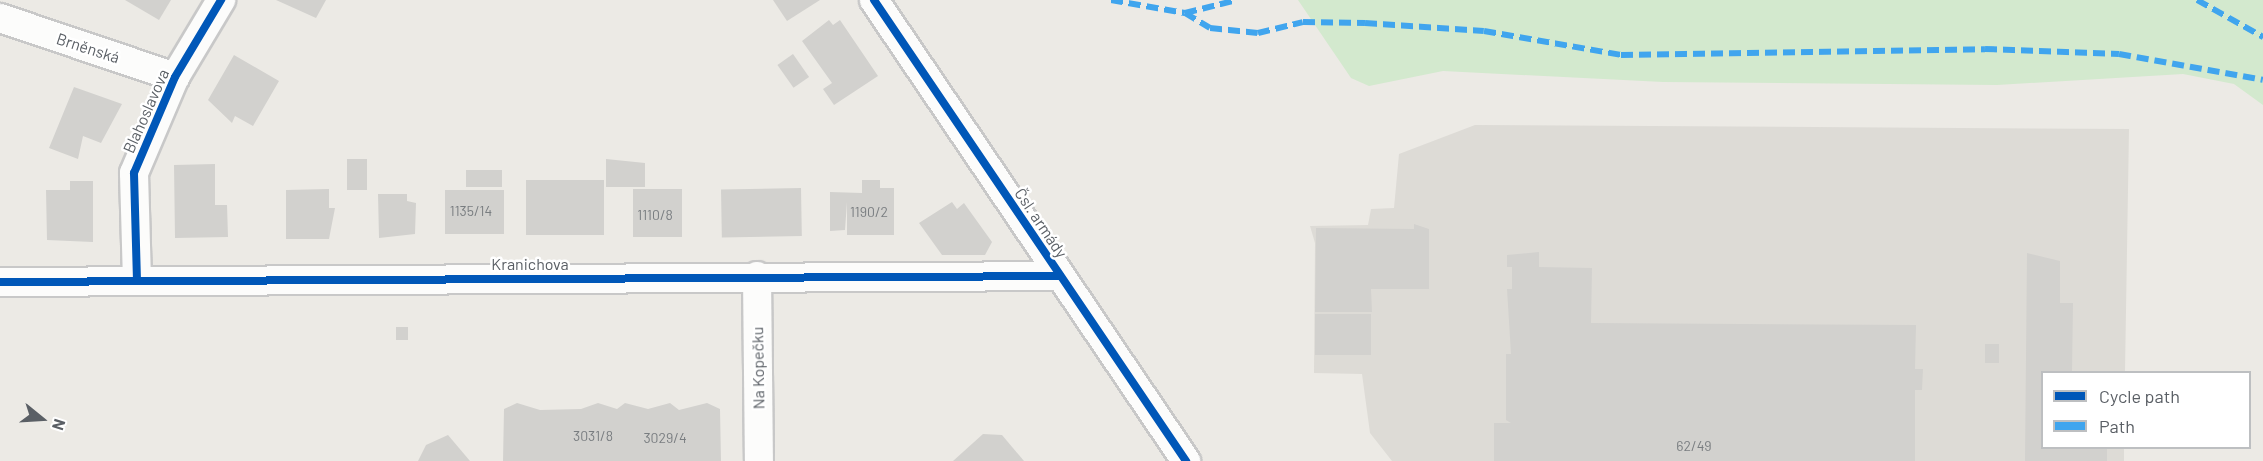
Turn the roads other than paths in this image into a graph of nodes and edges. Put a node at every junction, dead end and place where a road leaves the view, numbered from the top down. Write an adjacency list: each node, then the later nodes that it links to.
1 (221, 0): 4 (street, Blahoslavova)
2 (874, 0): 6 (street, Čsl. armády)
3 (0, 18): 4 (street, Brněnská)
4 (175, 77): 7 (street, Blahoslavova)
5 (757, 276): 6 (street, Kranichova); 7 (street, Kranichova); 9 (street, Na Kopečku)
6 (1060, 276): 10 (street, Čsl. armády)
7 (137, 280): 8 (street, Kranichova)
8 (0, 282)
9 (759, 461)
10 (1186, 461)

